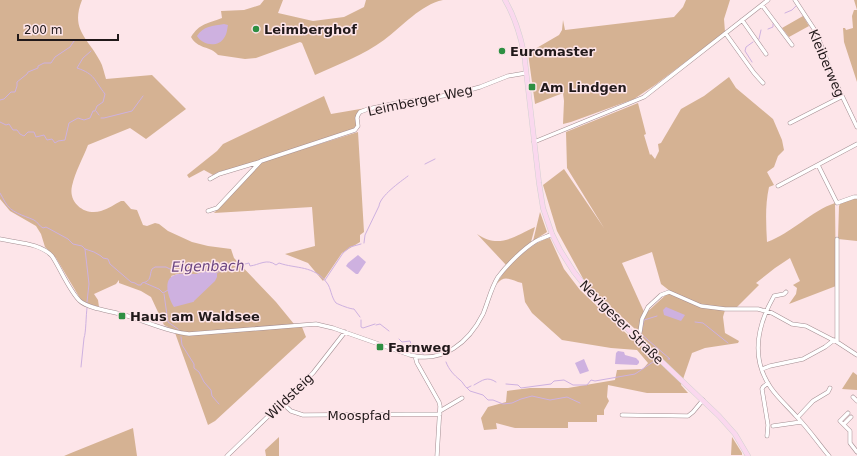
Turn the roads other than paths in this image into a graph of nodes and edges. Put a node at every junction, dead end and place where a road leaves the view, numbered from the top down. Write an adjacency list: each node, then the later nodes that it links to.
1 (506, 0): 9 (main road, Nevigeser Straße)
2 (768, 0): 4 (street)
3 (795, 0): 11 (street, Kleiberweg)
4 (762, 5): 5 (street); 7 (street)
5 (742, 20): 6 (street); 8 (street)
6 (726, 34): 10 (street); 14 (street)
7 (792, 45)
8 (766, 54)
9 (526, 73): 14 (main road, Nevigeser Straße); 16 (street, Leimberger Weg)
10 (763, 83)
11 (841, 97): 12 (street); 13 (street, Kleiberweg)
12 (790, 123)
13 (857, 127)
14 (534, 142): 22 (main road, Nevigeser Straße)
15 (857, 144): 17 (street)
16 (261, 161): 18 (street); 21 (street, Leimberger Weg)
17 (818, 165): 19 (street); 20 (street)
18 (210, 180)
19 (778, 186)
20 (857, 197)
21 (208, 211)
22 (552, 234): 28 (main road, Nevigeser Straße); 31 (street)
23 (0, 239): 27 (street)
24 (837, 239): 29 (street)
25 (786, 292): 26 (street)
26 (766, 311): 28 (street); 29 (street); 32 (street)
27 (345, 332): 31 (street); 39 (street, Wildsteig)
28 (637, 338): 37 (main road, Nevigeser Straße)
29 (836, 341): 30 (street); 32 (street)
30 (857, 355)
31 (416, 356): 40 (street)
32 (762, 369): 33 (street)
33 (768, 384): 43 (street); 48 (street)
34 (830, 388): 43 (street)
35 (853, 397): 38 (street)
36 (462, 398): 40 (street)
37 (703, 400): 42 (street); 52 (main road, Nevigeser Straße)
38 (857, 402)
39 (282, 403): 40 (street, Moospfad); 50 (street, Wildsteig)
40 (440, 413): 51 (street)
41 (848, 413): 46 (street)
42 (622, 415)
43 (798, 417): 45 (street)
44 (851, 417): 46 (street)
45 (802, 422): 47 (street); 53 (street)
46 (844, 424): 49 (street)
47 (773, 426)
48 (767, 436)
49 (857, 452)
50 (227, 456)
51 (437, 456)
52 (748, 456)
53 (829, 456)

